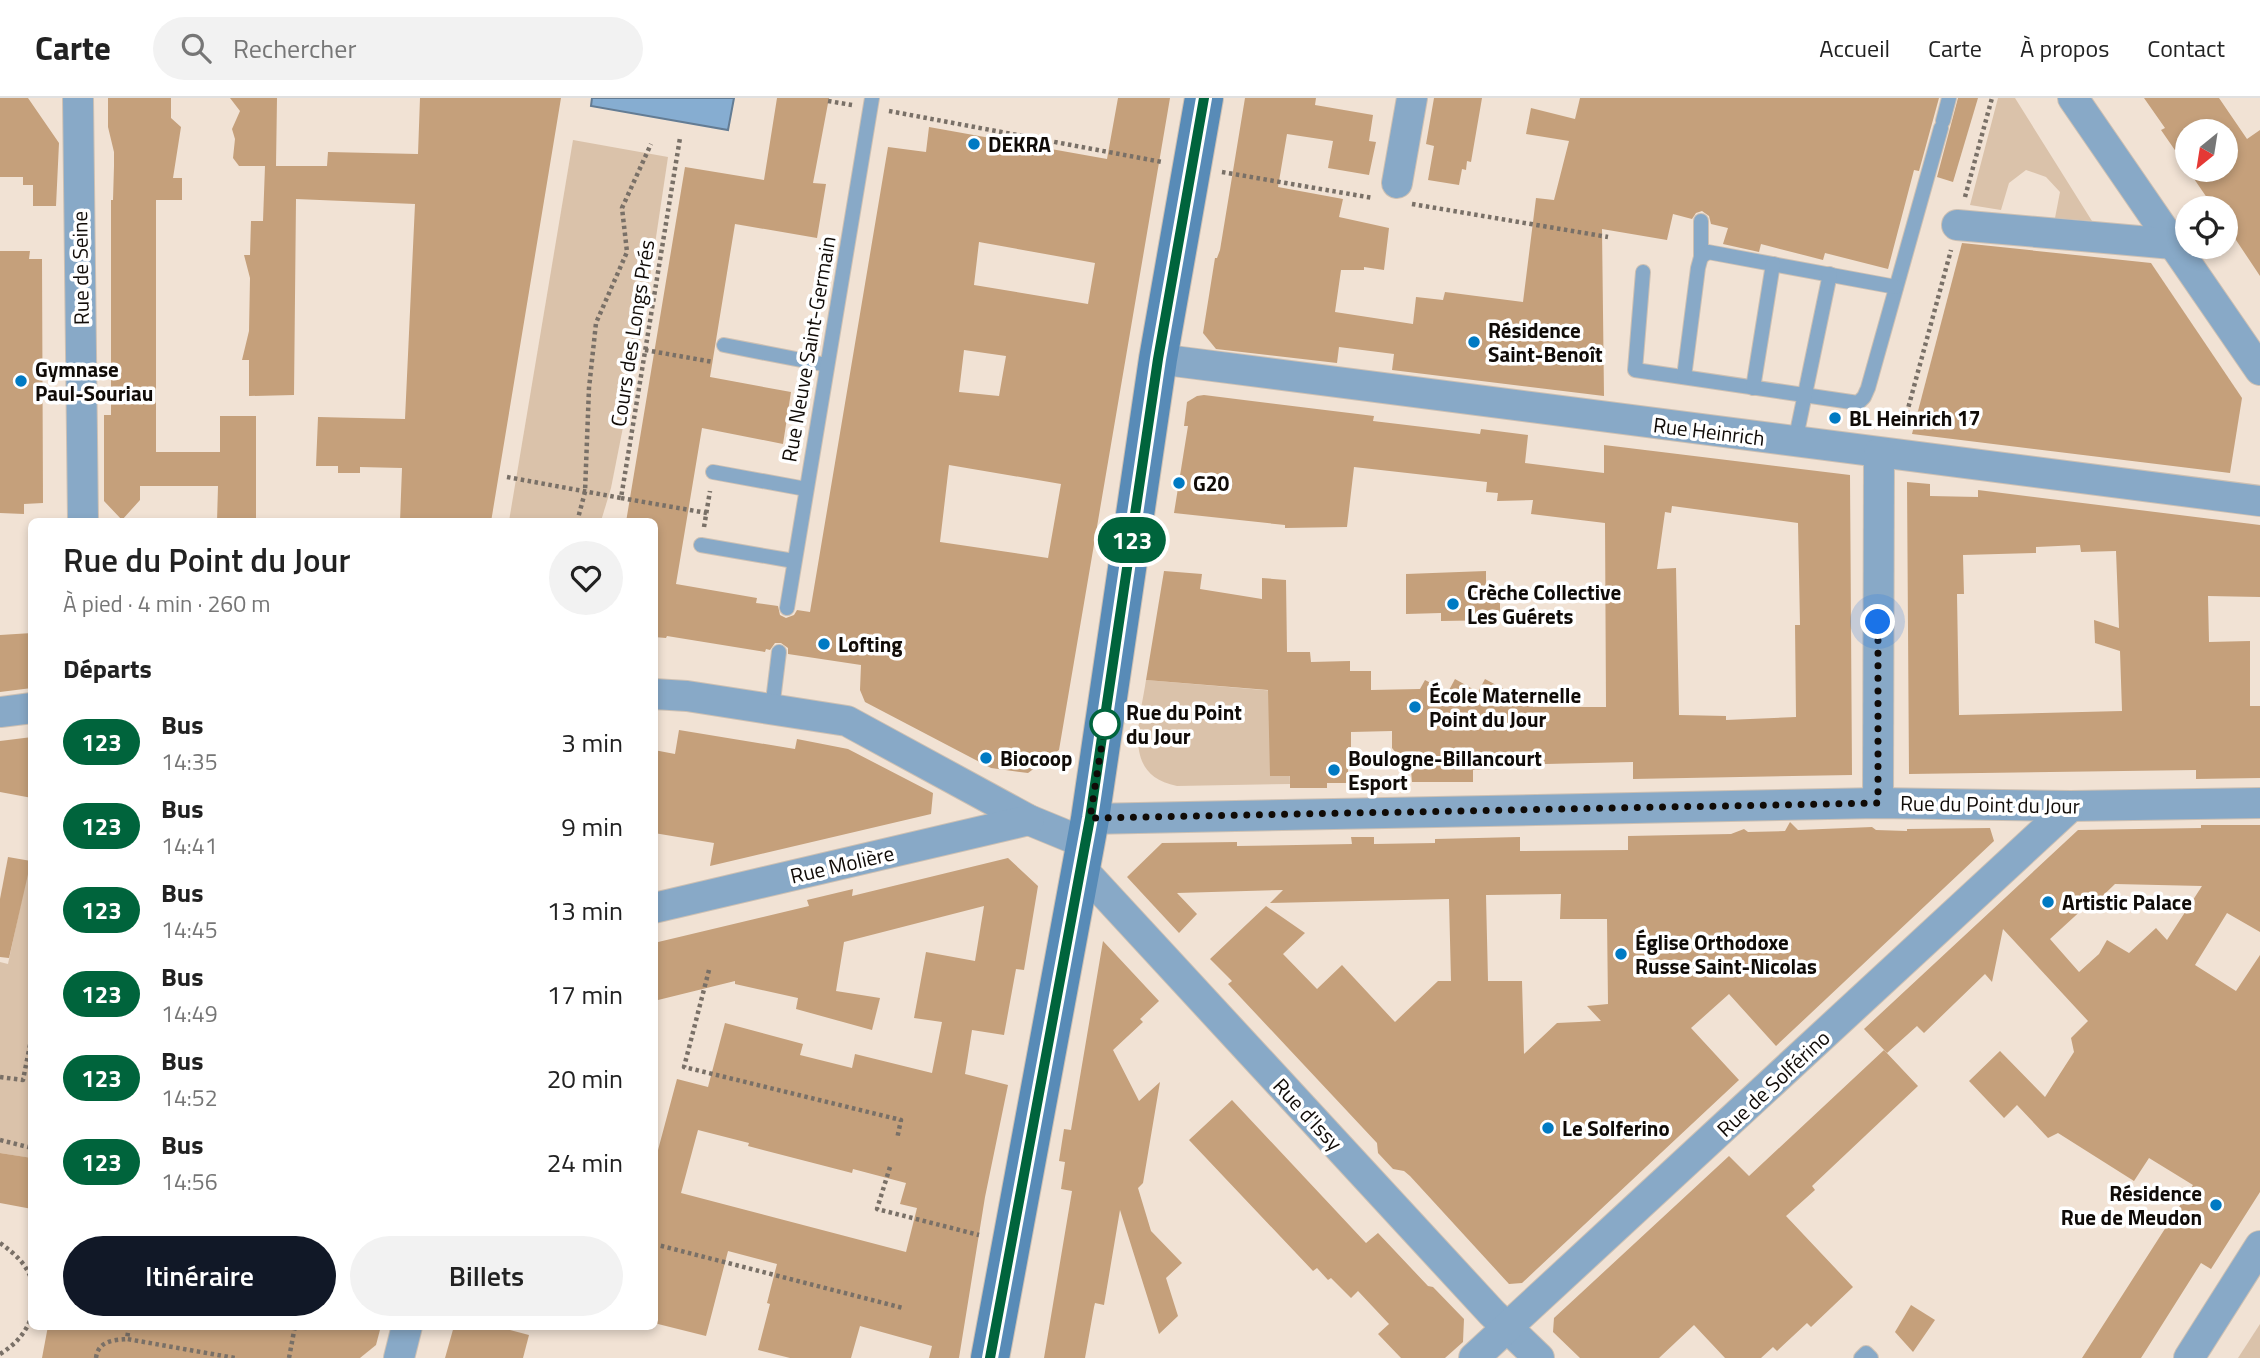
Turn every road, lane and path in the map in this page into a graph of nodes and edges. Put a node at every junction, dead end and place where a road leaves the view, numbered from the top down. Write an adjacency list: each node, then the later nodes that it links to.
1 (78, 98): 38 (street, Rue de Seine)
2 (1204, 98): 10 (street)
3 (1412, 98): 11 (street)
4 (1949, 98): 19 (lane)
5 (1992, 98): 13 (path)
6 (2073, 98): 14 (street)
7 (871, 103): 10 (path); 24 (lane, Rue Neuve Saint-Germain)
8 (680, 138): 21 (path, Cours des Longs Prés)
9 (651, 144): 34 (path)
10 (1192, 167): 22 (street)
11 (1397, 183)
12 (1700, 221): 15 (lane)
13 (1957, 225): 14 (street); 30 (path)
14 (2173, 244): 25 (street)
15 (1701, 257): 16 (lane); 26 (lane)
16 (1773, 264): 18 (lane); 27 (lane)
17 (1643, 272): 26 (lane)
18 (1830, 274): 19 (lane); 28 (lane)
19 (1896, 287): 28 (lane)
20 (724, 345): 24 (lane)
21 (645, 350): 23 (path); 35 (path, Cours des Longs Prés)
22 (1158, 359): 29 (street, Rue Heinrich); 52 (street)
23 (721, 364)
24 (827, 365): 33 (lane, Rue Neuve Saint-Germain)
25 (2260, 370)
26 (1684, 377): 27 (lane)
27 (1753, 388): 28 (lane)
28 (1804, 396): 29 (lane)
29 (1795, 442): 30 (street, Rue Heinrich)
30 (1887, 454): 36 (street, Rue Heinrich); 48 (street)
31 (713, 472): 33 (lane); 37 (path)
32 (508, 477): 34 (path)
33 (806, 489): 41 (lane, Rue Neuve Saint-Germain)
34 (585, 492): 35 (path); 39 (path)
35 (621, 498): 37 (path)
36 (2260, 501)
37 (706, 513): 40 (path)
38 (83, 518)
39 (578, 518)
40 (701, 545): 41 (lane)
41 (794, 561): 42 (lane, Rue Neuve Saint-Germain)
42 (787, 608)
43 (779, 652): 46 (lane)
44 (658, 694): 46 (street, Rue du Point du Jour)
45 (28, 708): 47 (street)
46 (772, 709): 51 (street, Rue du Point du Jour)
47 (0, 712)
48 (1878, 803): 50 (street, Rue du Point du Jour); 52 (street, Rue du Point du Jour)
49 (2260, 803): 50 (street, Rue du Point du Jour)
50 (2071, 806): 68 (street, Rue de Solférino)
51 (1029, 820): 52 (street, Rue du Point du Jour); 53 (street, Rue Molière)
52 (1085, 843): 62 (street); 68 (street, Rue d'Issy)
53 (658, 907)
54 (709, 970): 57 (path)
55 (28, 1055): 56 (path)
56 (0, 1077)
57 (897, 1139)
58 (0, 1140): 59 (path)
59 (28, 1147)
60 (890, 1167): 62 (path)
61 (0, 1243): 65 (path)
62 (1011, 1243): 78 (street)
63 (658, 1245): 66 (path)
64 (2260, 1246): 83 (street)
65 (28, 1270)
66 (903, 1308)
67 (28, 1326): 73 (path)
68 (1508, 1327): 79 (street, Rue de Solférino); 80 (street, Rue d'Issy)
69 (128, 1330): 72 (path)
70 (294, 1330): 76 (path)
71 (406, 1330): 77 (street)
72 (127, 1339): 74 (path); 75 (path)
73 (0, 1354)
74 (96, 1358)
75 (235, 1358)
76 (289, 1358)
77 (399, 1358)
78 (990, 1358)
79 (1474, 1358)
80 (1539, 1358)
81 (1861, 1358): 82 (lane)
82 (1871, 1358)
83 (2189, 1358)

